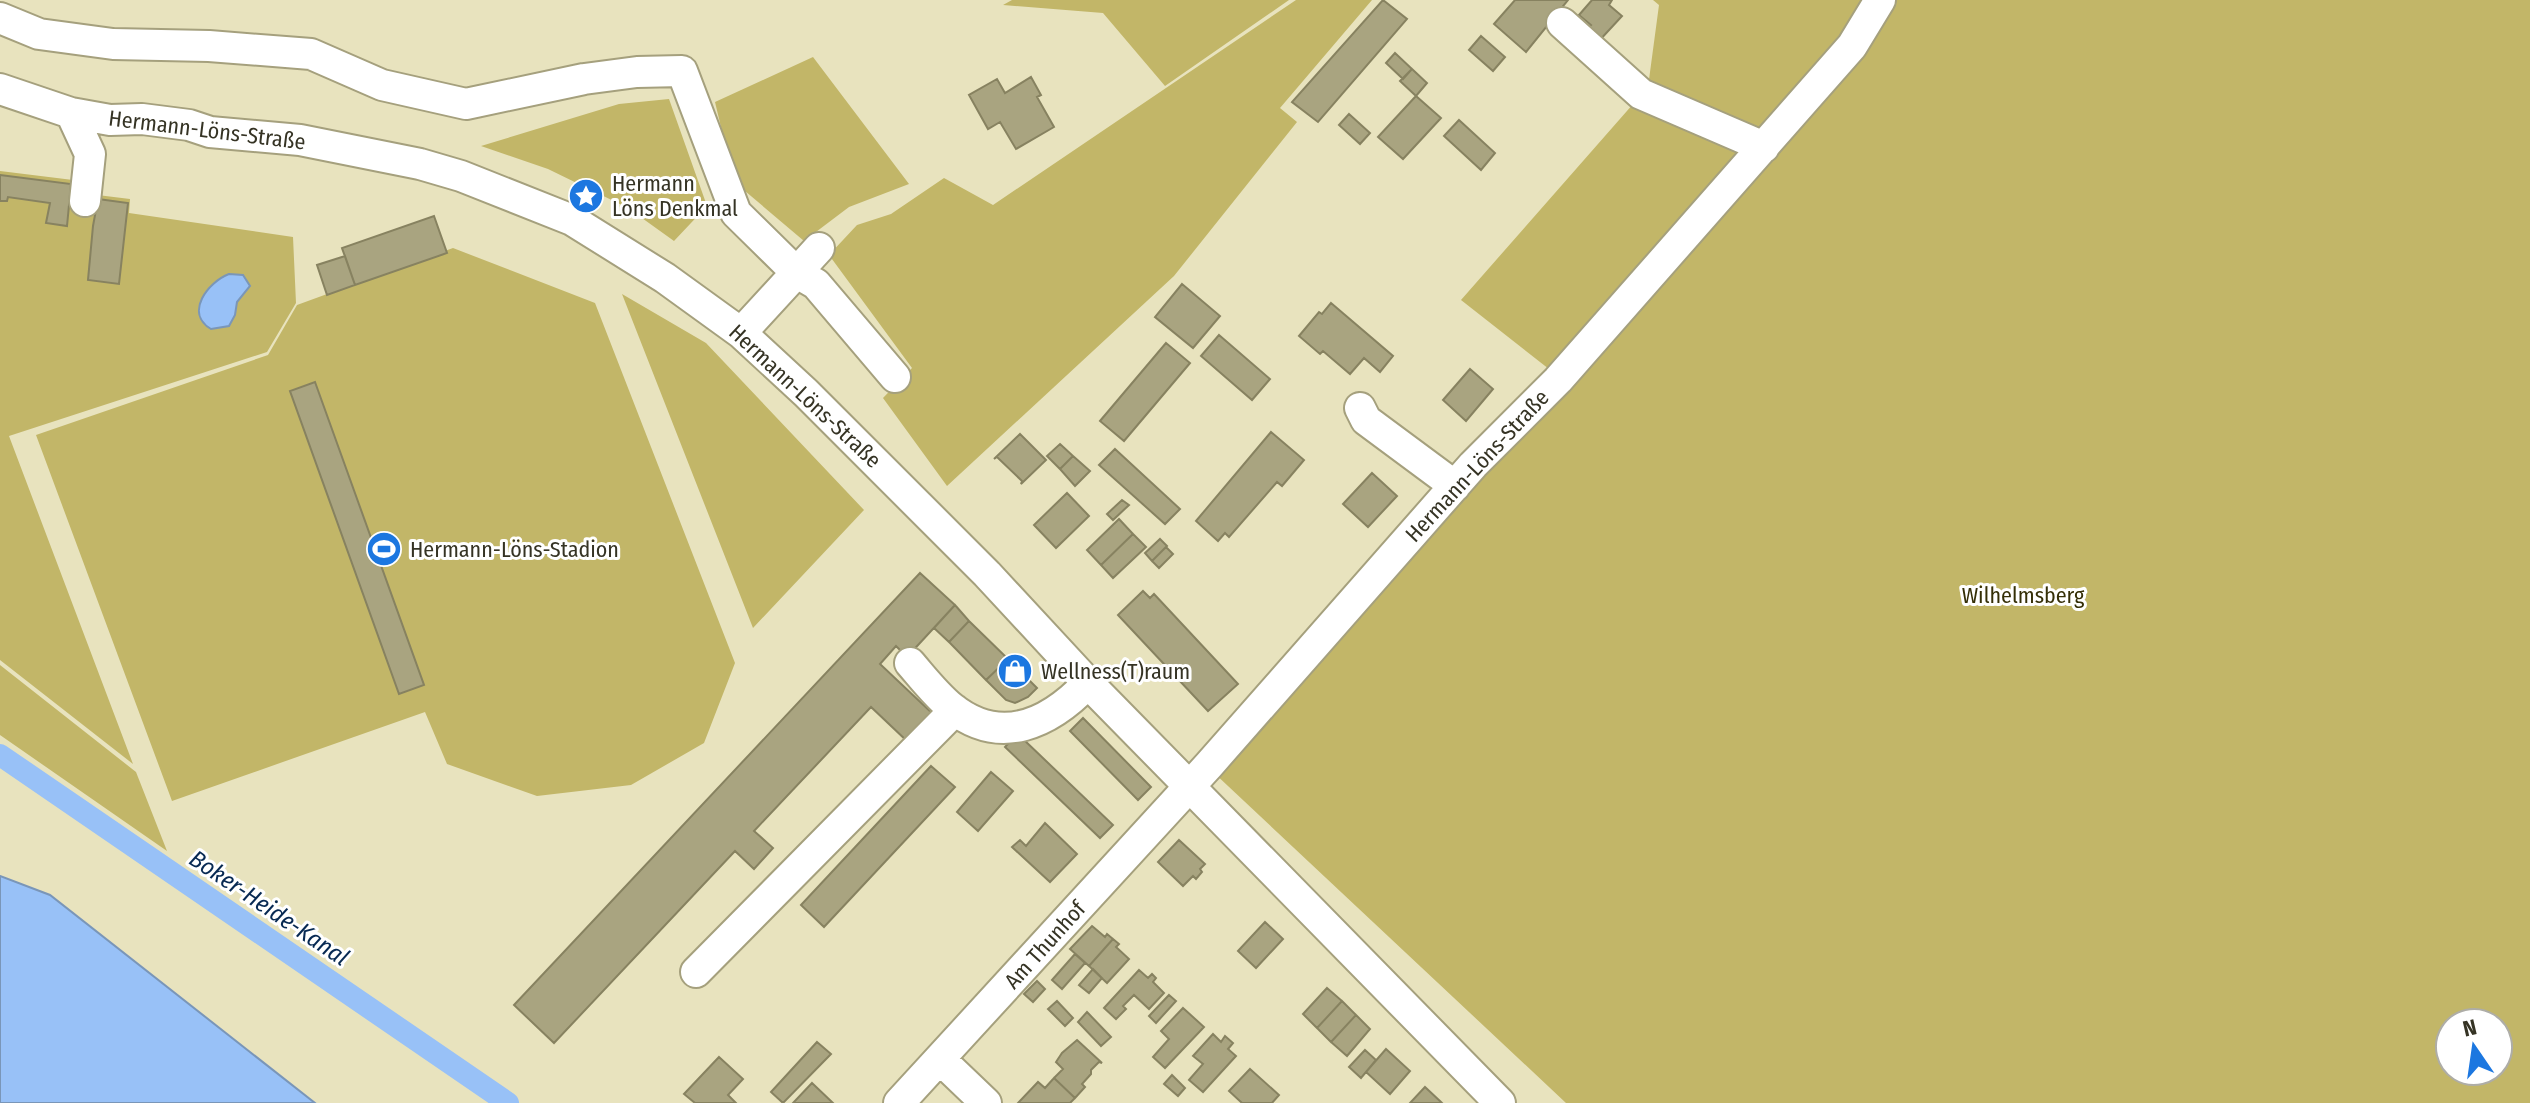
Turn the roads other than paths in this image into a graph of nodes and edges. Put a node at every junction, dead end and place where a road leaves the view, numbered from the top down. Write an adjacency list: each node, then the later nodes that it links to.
1 (1880, 0): 6 (street, Hermann-Löns-Straße)
2 (0, 18): 9 (street)
3 (1562, 23): 6 (street)
4 (0, 89): 5 (street, Hermann-Löns-Straße)
5 (71, 113): 7 (street); 10 (street, Hermann-Löns-Straße)
6 (1764, 147): 13 (street, Hermann-Löns-Straße)
7 (85, 201)
8 (819, 248): 9 (street)
9 (797, 273): 10 (street); 11 (street)
10 (741, 333): 15 (street, Hermann-Löns-Straße)
11 (895, 377)
12 (1358, 416): 13 (street)
13 (1455, 486): 17 (street, Hermann-Löns-Straße)
14 (910, 663): 16 (street)
15 (1088, 683): 16 (street); 17 (street, Hermann-Löns-Straße)
16 (955, 710): 18 (street)
17 (1190, 786): 19 (street, Am Thunhof); 22 (street, Hermann-Löns-Straße)
18 (696, 972)
19 (941, 1060): 20 (street, Am Thunhof); 21 (street)
20 (899, 1103)
21 (986, 1103)
22 (1500, 1103)

